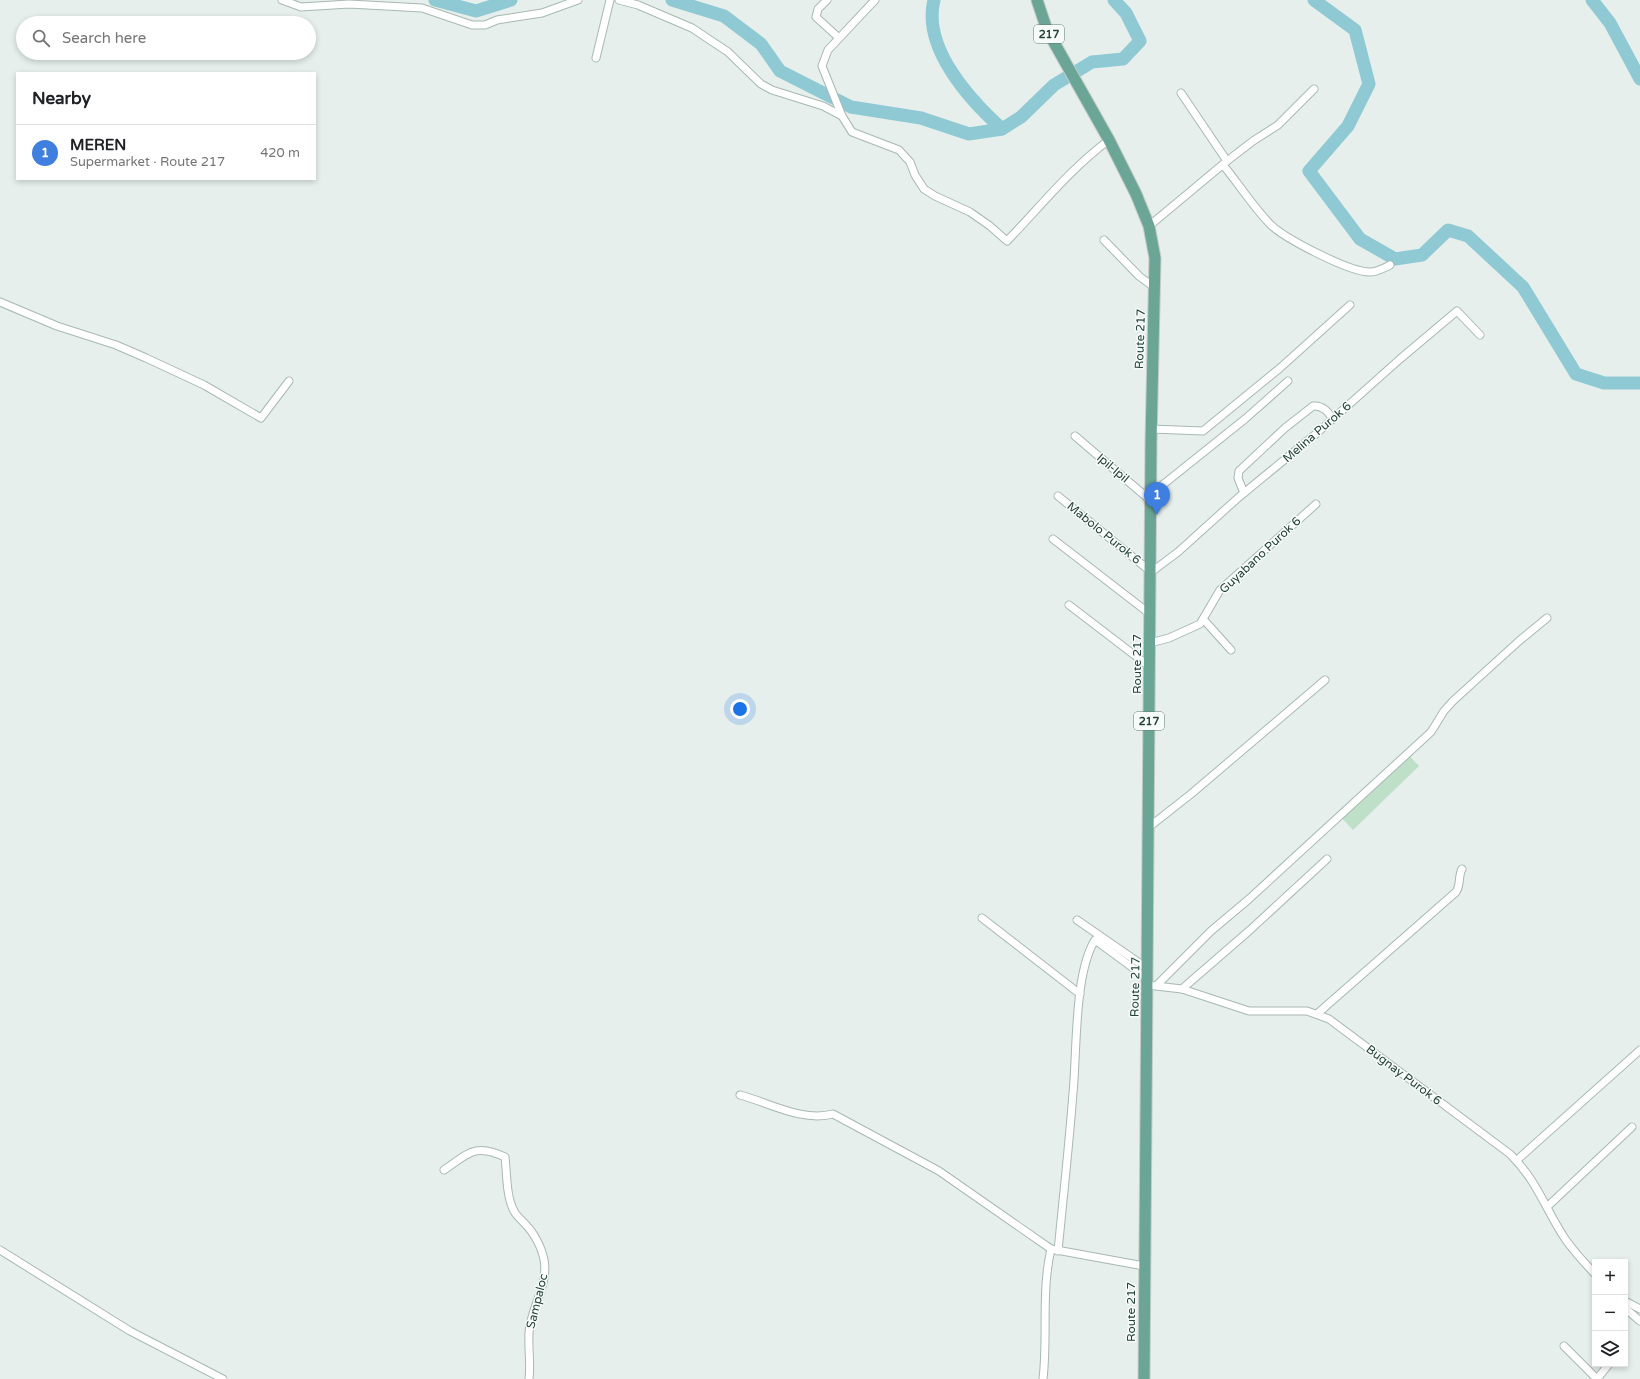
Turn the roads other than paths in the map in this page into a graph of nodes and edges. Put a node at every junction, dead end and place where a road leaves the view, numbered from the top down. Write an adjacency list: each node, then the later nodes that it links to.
1 (282, 0): 2 (street)
2 (578, 0)
3 (610, 0): 9 (street)
4 (619, 0): 12 (street)
5 (827, 0): 8 (street)
6 (875, 0): 8 (street)
7 (1037, 0): 13 (main road, Route 217 / 217)
8 (839, 38): 12 (street)
9 (596, 58)
10 (1314, 89): 14 (street)
11 (1181, 93): 14 (street)
12 (842, 116): 13 (street)
13 (1109, 140): 15 (main road, Route 217 / 217)
14 (1225, 163): 15 (street); 17 (street)
15 (1149, 226): 18 (main road, Route 217 / 217)
16 (1104, 240): 18 (street)
17 (1390, 265)
18 (1155, 288): 25 (main road, Route 217 / 217)
19 (0, 302): 22 (street)
20 (1350, 305): 25 (street)
21 (1480, 335): 24 (street, Melina Purok 6)
22 (289, 380)
23 (1288, 381): 29 (street)
24 (1333, 419): 27 (street, Melina Purok 6); 27 (street)
25 (1151, 429): 29 (main road, Route 217 / 217)
26 (1075, 436): 29 (street, Ipil-Ipil)
27 (1244, 493): 32 (street, Melina Purok 6)
28 (1058, 496): 32 (street, Mabolo Purok 6)
29 (1150, 497): 32 (main road, Route 217 / 217)
30 (1316, 504): 36 (street, Guyabano Purok 6)
31 (1052, 539): 34 (street)
32 (1150, 572): 34 (main road, Route 217 / 217)
33 (1069, 605): 39 (street)
34 (1150, 614): 37 (main road, Route 217 / 217)
35 (1546, 618): 46 (street)
36 (1204, 620): 37 (street, Guyabano Purok 6); 38 (street)
37 (1150, 643): 39 (main road, Route 217 / 217)
38 (1231, 650)
39 (1150, 667): 41 (main road, Route 217 / 217)
40 (1325, 680): 41 (street)
41 (1149, 827): 46 (main road, Route 217 / 217)
42 (1327, 859): 47 (street)
43 (1462, 869): 49 (street)
44 (982, 918): 48 (street)
45 (1077, 920): 46 (street)
46 (1150, 980): 47 (street, Bugnay Purok 6); 48 (street); 59 (main road, Route 217 / 217)
47 (1182, 989): 49 (street, Bugnay Purok 6)
48 (1080, 994): 58 (street)
49 (1317, 1014): 53 (street, Bugnay Purok 6)
50 (1640, 1050): 53 (street)
51 (740, 1095): 56 (street)
52 (1632, 1127): 55 (street)
53 (1517, 1160): 55 (street, Bugnay Purok 6)
54 (444, 1170): 68 (street, Sampaloc)
55 (1548, 1206): 60 (street, Bugnay Purok 6)
56 (1050, 1249): 58 (street); 69 (street)
57 (0, 1250): 67 (street)
58 (1058, 1251): 59 (street)
59 (1144, 1266): 70 (main road, Route 217 / 217)
60 (1592, 1271)
61 (1628, 1302): 62 (street)
62 (1640, 1309)
63 (1628, 1311): 64 (street)
64 (1640, 1321)
65 (1564, 1346): 71 (street)
66 (1607, 1367): 71 (street)
67 (223, 1379)
68 (529, 1379)
69 (1043, 1379)
70 (1144, 1379)
71 (1597, 1379)

